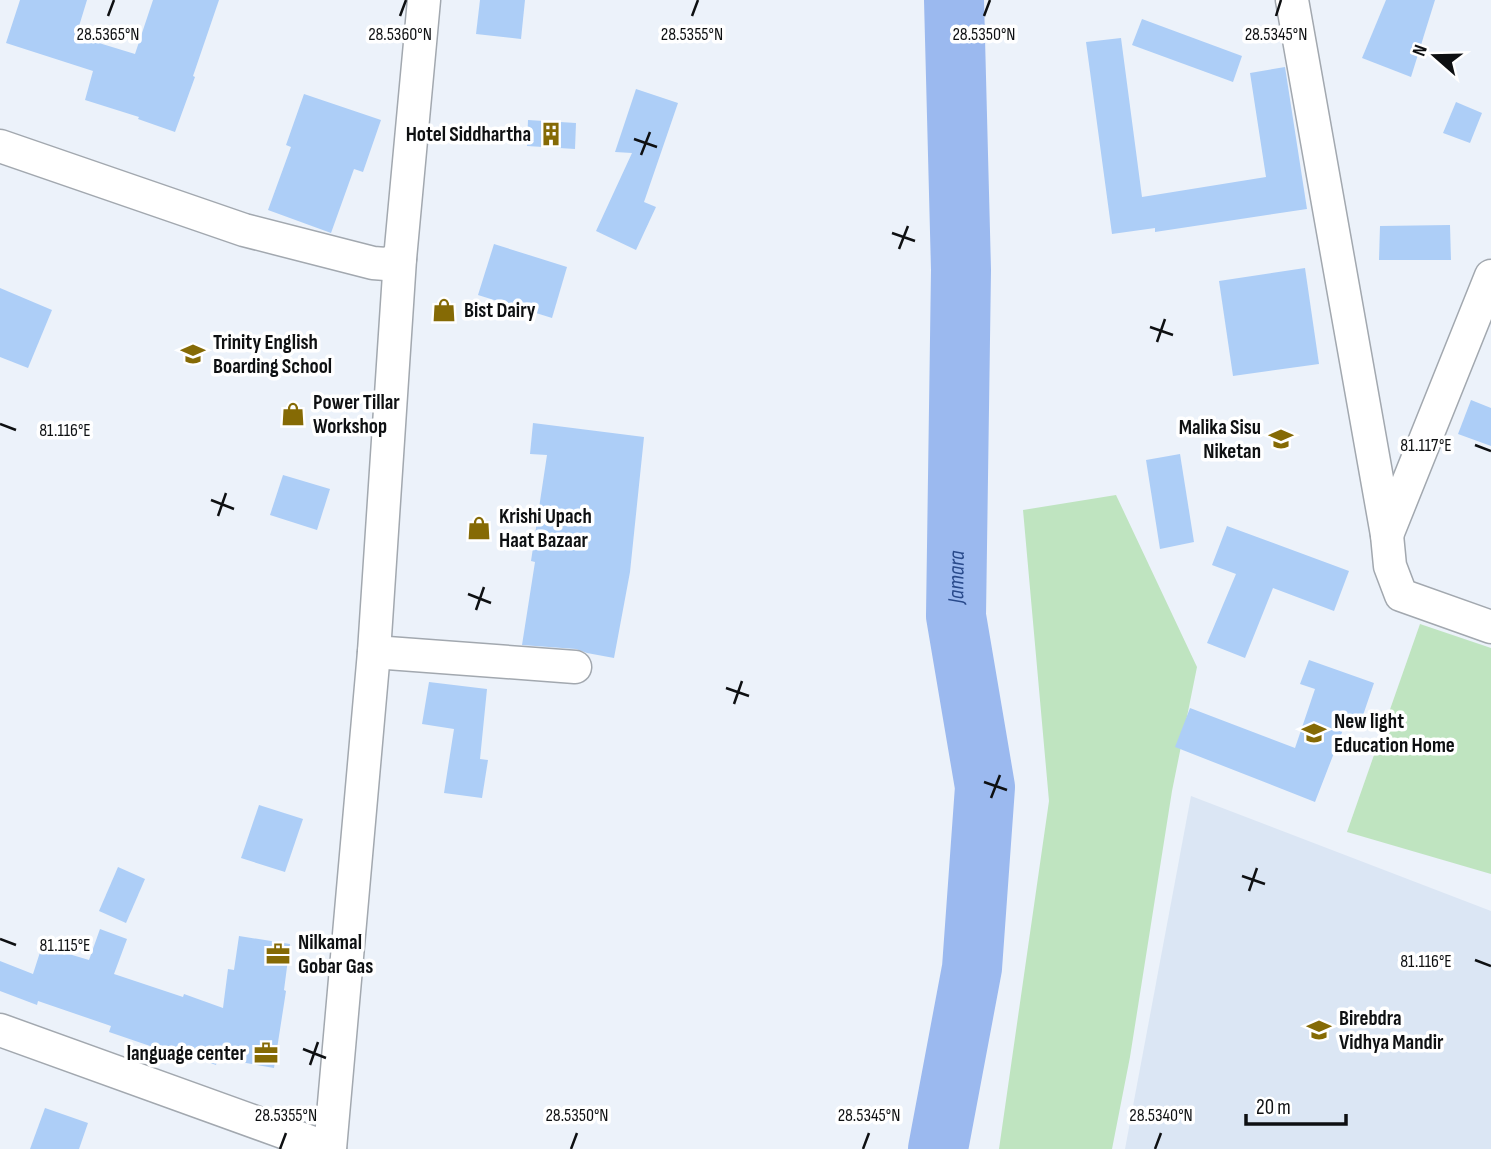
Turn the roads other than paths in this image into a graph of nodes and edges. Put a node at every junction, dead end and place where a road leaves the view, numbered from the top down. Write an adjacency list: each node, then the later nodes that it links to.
1 (424, 0): 4 (street)
2 (1292, 0): 6 (street)
3 (0, 146): 4 (street)
4 (400, 259): 8 (street)
5 (1491, 276): 6 (street)
6 (1387, 535): 7 (street)
7 (1491, 628)
8 (374, 652): 9 (street); 11 (street)
9 (575, 667)
10 (0, 1030): 11 (street)
11 (330, 1149)

